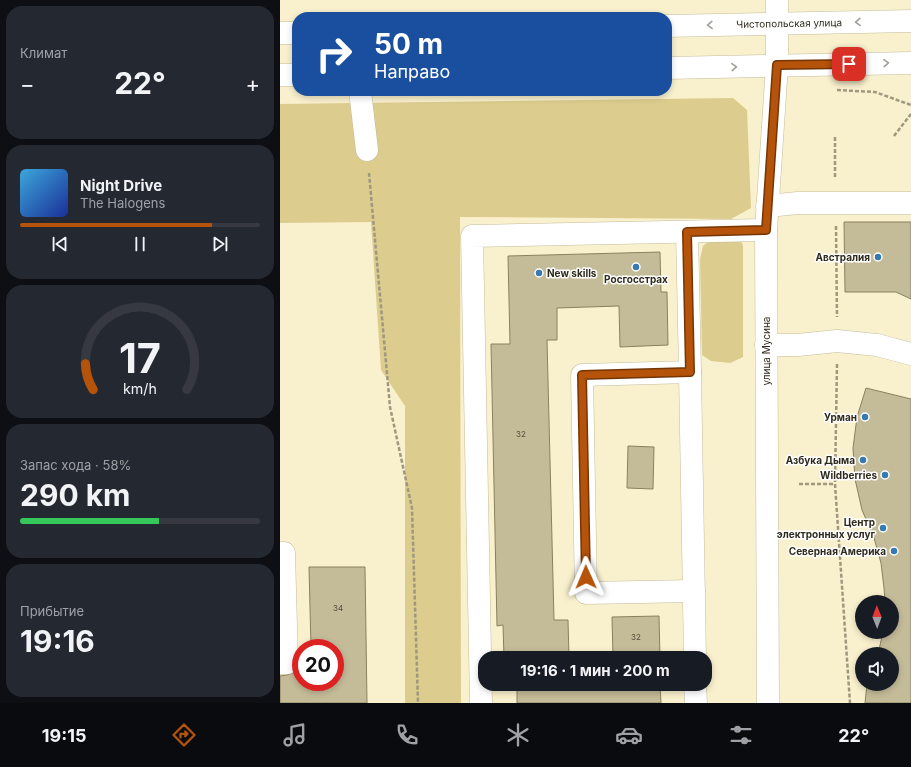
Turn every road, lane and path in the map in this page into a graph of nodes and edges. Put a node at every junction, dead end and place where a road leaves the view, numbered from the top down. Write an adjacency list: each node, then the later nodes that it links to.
1 (777, 0): 3 (street, улица Мусина)
2 (911, 21): 3 (street, Чистопольская улица, one-way to 3)
3 (777, 23): 4 (street, Чистопольская улица, one-way to 4); 8 (street, улица Мусина)
4 (672, 26)
5 (280, 33): 6 (street)
6 (292, 33)
7 (911, 63): 8 (street, one-way to 7)
8 (777, 65): 9 (street, one-way to 8); 21 (street, улица Мусина)
9 (672, 68)
10 (292, 74): 11 (street)
11 (280, 75)
12 (834, 90): 14 (path)
13 (361, 96): 18 (street)
14 (911, 105)
15 (911, 114): 16 (path)
16 (894, 136)
17 (835, 137): 20 (path)
18 (367, 150): 35 (path)
19 (911, 202): 20 (street)
20 (835, 203): 21 (street); 24 (path)
21 (767, 206): 22 (street, улица Мусина)
22 (766, 230): 23 (street); 25 (street, улица Мусина)
23 (687, 232): 27 (street); 36 (street)
24 (837, 341): 25 (street); 26 (street); 29 (path)
25 (766, 345): 38 (street, улица Мусина)
26 (911, 354)
27 (690, 372): 31 (street); 31 (street)
28 (799, 484): 29 (path)
29 (835, 484): 39 (path)
30 (280, 553): 33 (street)
31 (694, 591): 32 (street)
32 (695, 651)
33 (280, 663)
34 (695, 691): 37 (street)
35 (418, 703)
36 (481, 703)
37 (696, 703)
38 (768, 703)
39 (850, 703)

